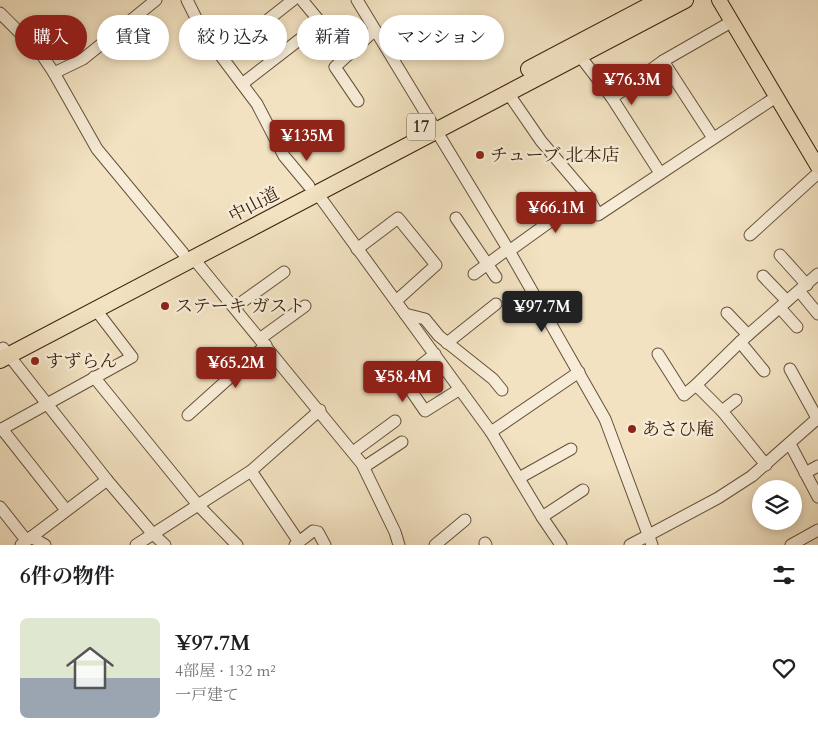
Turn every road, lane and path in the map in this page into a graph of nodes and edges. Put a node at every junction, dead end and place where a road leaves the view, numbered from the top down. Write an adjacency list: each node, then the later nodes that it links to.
1 (156, 0): 15 (street)
2 (188, 0): 16 (street)
3 (293, 0): 10 (street)
4 (302, 0): 16 (street)
5 (357, 0): 12 (street)
6 (660, 0): 21 (highway, 中山道 / 17)
7 (685, 0): 13 (highway, 中山道 / 17)
8 (719, 0): 11 (main road)
9 (0, 13): 15 (street)
10 (274, 15)
11 (731, 22): 14 (street); 19 (main road)
12 (376, 30): 20 (street); 21 (street)
13 (580, 56): 17 (highway, 中山道 / 17); 18 (street)
14 (663, 61): 18 (street); 22 (street)
15 (54, 73): 32 (street)
16 (242, 84): 25 (street)
17 (508, 93): 21 (highway, 中山道 / 17); 26 (street)
18 (612, 98): 24 (street)
19 (776, 98): 22 (street); 23 (main road)
20 (358, 101)
21 (433, 127): 25 (highway, 中山道 / 17); 30 (street)
22 (713, 138): 24 (street)
23 (818, 167): 28 (street)
24 (660, 173): 26 (street)
25 (313, 189): 29 (street); 32 (highway, 中山道 / 17)
26 (587, 195): 30 (street)
27 (456, 218): 33 (street)
28 (750, 235)
29 (358, 249): 40 (street); 40 (street)
30 (508, 250): 33 (street); 59 (street)
31 (780, 255): 39 (street)
32 (188, 256): 44 (street); 45 (highway, 中山道 / 17); 53 (highway, 中山道 / 17)
33 (487, 264): 35 (street); 38 (street)
34 (284, 272): 44 (street)
35 (474, 274)
36 (818, 274): 39 (street)
37 (763, 276): 42 (street)
38 (496, 277)
39 (803, 288): 42 (street); 48 (street)
40 (396, 301): 47 (street)
41 (496, 304): 52 (street)
42 (784, 305): 49 (street); 50 (street)
43 (305, 306): 51 (street)
44 (235, 307): 51 (street)
45 (96, 310): 53 (highway, 中山道 / 17); 61 (street)
46 (727, 312): 50 (street)
47 (405, 314): 52 (street); 54 (street)
48 (818, 314)
49 (797, 326)
50 (744, 339): 60 (street); 62 (street)
51 (263, 342): 67 (street); 69 (street)
52 (447, 343): 56 (street)
53 (3, 353): 66 (street)
54 (434, 354): 58 (street); 63 (street)
55 (658, 354): 62 (street)
56 (466, 359): 58 (street); 64 (street)
57 (790, 368): 70 (street)
58 (446, 369): 63 (street)
59 (579, 372): 73 (street); 94 (street)
60 (764, 372)
61 (94, 376): 66 (street); 87 (street)
62 (696, 385): 68 (street)
63 (460, 389): 73 (street)
64 (502, 390)
65 (736, 400): 68 (street)
66 (46, 403): 72 (street); 84 (street)
67 (320, 410): 77 (street); 81 (street)
68 (722, 411): 78 (street)
69 (188, 415)
70 (818, 418): 75 (street)
71 (394, 421): 77 (street)
72 (1, 429): 89 (street)
73 (491, 432): 83 (street)
74 (402, 442): 80 (street)
75 (790, 444): 78 (street); 82 (street)
76 (571, 449): 83 (street)
77 (353, 452): 80 (street)
78 (766, 466): 94 (street)
79 (818, 466): 82 (street)
80 (364, 467): 102 (street)
81 (251, 471): 87 (street); 96 (street)
82 (805, 473): 86 (street)
83 (519, 478): 90 (street)
84 (107, 480): 89 (street); 93 (street)
85 (582, 490): 90 (street)
86 (818, 497)
87 (198, 505): 93 (street); 100 (street)
88 (0, 507): 95 (street)
89 (66, 510): 95 (street)
90 (542, 517): 104 (street)
91 (465, 520): 103 (street)
92 (818, 530): 106 (street)
93 (152, 533): 98 (street); 99 (street)
94 (650, 540): 105 (street)
95 (26, 541): 97 (street)
96 (297, 544): 101 (street)
97 (45, 545)
98 (136, 545)
99 (166, 545)
100 (237, 545)
101 (325, 545)
102 (398, 545)
103 (435, 545)
104 (561, 545)
105 (630, 545)
106 (791, 545)

